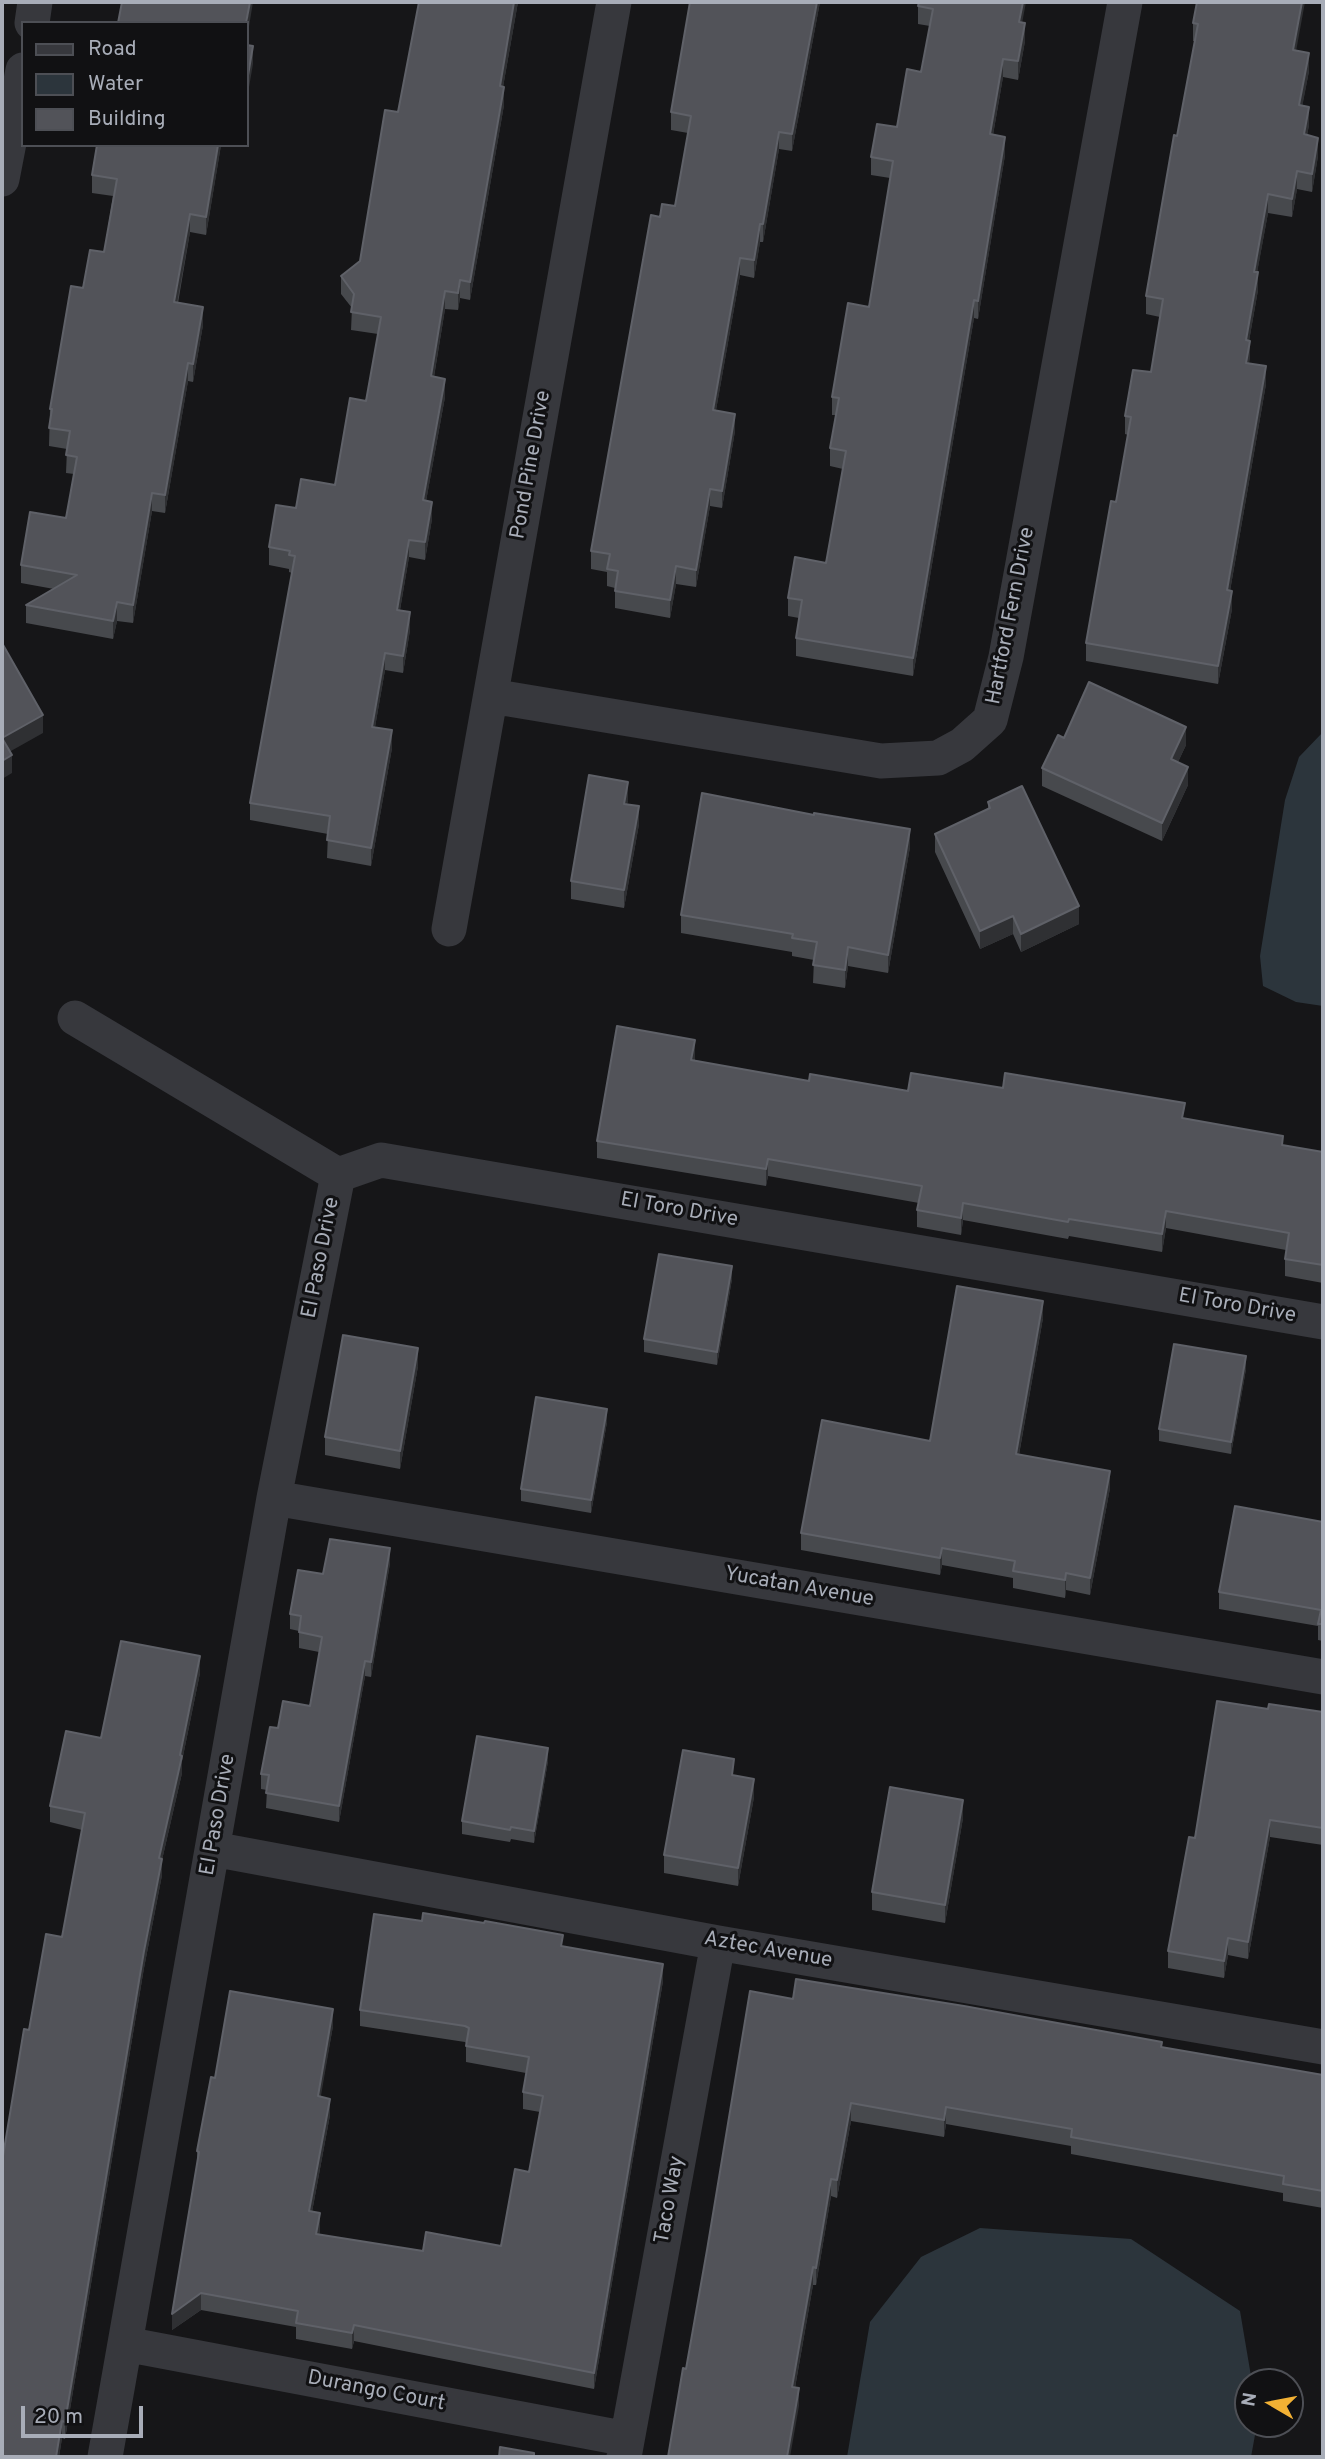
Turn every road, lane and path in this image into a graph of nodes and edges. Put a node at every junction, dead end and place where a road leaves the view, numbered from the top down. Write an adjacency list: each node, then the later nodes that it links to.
1 (36, 2): 4 (street)
2 (614, 2): 9 (street, Pond Pine Drive)
3 (1125, 2): 9 (street, Hartford Fern Drive)
4 (32, 21)
5 (2, 58): 6 (street)
6 (21, 62)
7 (21, 80): 8 (street)
8 (2, 179)
9 (491, 696): 10 (street, Pond Pine Drive)
10 (449, 929)
11 (75, 1018): 12 (street)
12 (338, 1175): 13 (street, El Toro Drive); 14 (street, El Paso Drive)
13 (1323, 1322)
14 (274, 1498): 15 (street, Yucatan Avenue); 16 (street, El Paso Drive)
15 (1323, 1677)
16 (213, 1849): 17 (street, Aztec Avenue); 19 (street, El Paso Drive)
17 (718, 1943): 18 (street, Aztec Avenue); 20 (street, Taco Way)
18 (1323, 2047)
19 (125, 2344): 20 (street, Durango Court); 21 (street, El Paso Drive)
20 (626, 2448)
21 (105, 2457)

